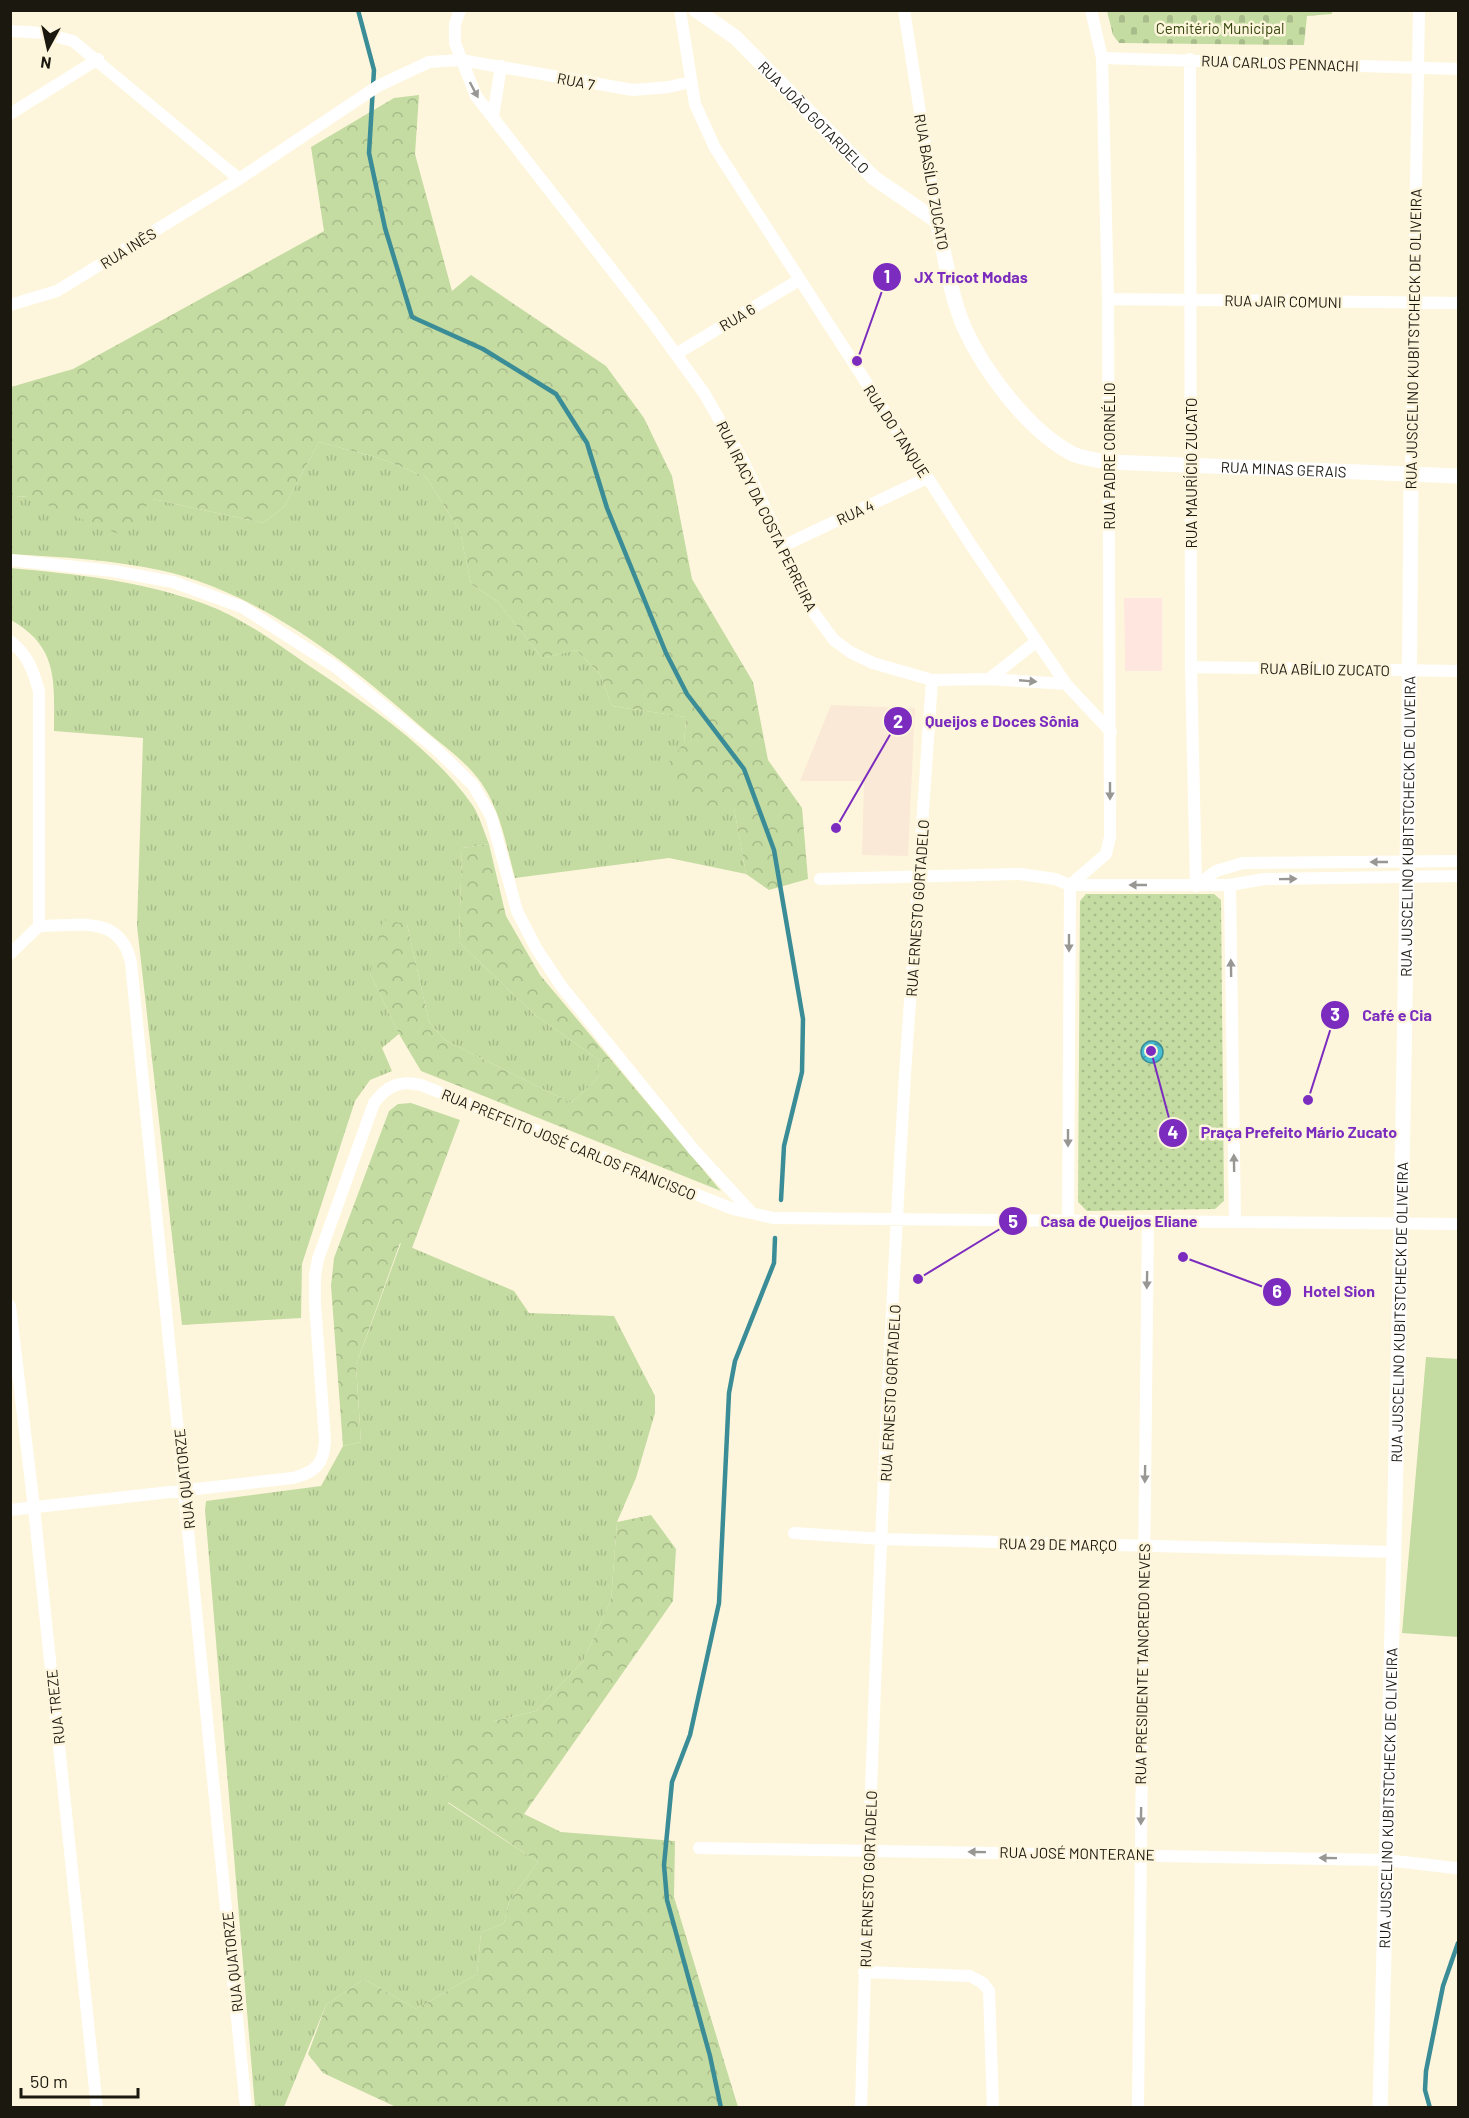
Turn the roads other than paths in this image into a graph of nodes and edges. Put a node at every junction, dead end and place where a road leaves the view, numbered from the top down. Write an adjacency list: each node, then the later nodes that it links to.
1 (460, 10): 11 (street, RUA IRACY DA COSTA PERREIRA)
2 (680, 10): 15 (street, RUA DO TANQUE)
3 (696, 10): 19 (street, RUA JOÃO GOTARDELO)
4 (904, 10): 19 (street, RUA BASÍLIO ZUCATO)
5 (1091, 10): 8 (street, RUA PADRE CORNÉLIO)
6 (1419, 10): 13 (street, RUA JUSCELINO KUBITSTCHECK DE OLIVEIRA)
7 (10, 31): 9 (street)
8 (1102, 58): 10 (street, RUA CARLOS PENNACHI); 21 (street, RUA PADRE CORNÉLIO)
9 (98, 59): 16 (street); 18 (street)
10 (1191, 59): 13 (street, RUA CARLOS PENNACHI); 22 (street, RUA MAURÍCIO ZUCATO)
11 (461, 60): 12 (street, RUA 7); 17 (street, RUA IRACY DA COSTA PERREIRA, one-way to 17); 18 (street, RUA INÊS)
12 (501, 66): 15 (street, RUA 7); 17 (street)
13 (1418, 68): 14 (street, RUA CARLOS PENNACHI); 23 (street, RUA JUSCELINO KUBITSTCHECK DE OLIVEIRA)
14 (1458, 69)
15 (690, 82): 20 (street, RUA DO TANQUE)
16 (10, 114)
17 (493, 117): 26 (street, RUA IRACY DA COSTA PERREIRA)
18 (239, 179): 25 (street, RUA INÊS)
19 (937, 221): 27 (street, RUA BASÍLIO ZUCATO)
20 (799, 280): 26 (street, RUA 6); 31 (street, RUA DO TANQUE)
21 (1108, 299): 22 (street, RUA JAIR COMUNI); 27 (street, RUA PADRE CORNÉLIO)
22 (1191, 300): 23 (street, RUA JAIR COMUNI); 28 (street, RUA MAURÍCIO ZUCATO)
23 (1413, 303): 24 (street, RUA JAIR COMUNI); 29 (street, RUA JUSCELINO KUBITSTCHECK DE OLIVEIRA)
24 (1458, 303)
25 (10, 305)
26 (676, 354): 32 (street, RUA IRACY DA COSTA PERREIRA)
27 (1109, 462): 28 (street, RUA MINAS GERAIS); 42 (street, RUA PADRE CORNÉLIO)
28 (1191, 465): 29 (street, RUA MINAS GERAIS); 36 (street, RUA MAURÍCIO ZUCATO)
29 (1411, 475): 30 (street, RUA MINAS GERAIS); 37 (street, RUA JUSCELINO KUBITSTCHECK DE OLIVEIRA)
30 (1458, 476)
31 (927, 478): 32 (street, RUA 4); 35 (street, RUA DO TANQUE)
32 (783, 546): 40 (street, RUA IRACY DA COSTA PERREIRA)
33 (10, 561): 53 (street)
34 (10, 641): 51 (street)
35 (1037, 641): 39 (street); 41 (street, RUA DO TANQUE)
36 (1191, 667): 37 (street, RUA ABÍLIO ZUCATO); 50 (street, RUA MAURÍCIO ZUCATO)
37 (1410, 671): 38 (street, RUA ABÍLIO ZUCATO); 44 (street, RUA JUSCELINO KUBITSTCHECK DE OLIVEIRA)
38 (1458, 671)
39 (989, 679): 40 (street, RUA IRACY DA COSTA PERREIRA); 41 (street, RUA IRACY DA COSTA PERREIRA, one-way to 41)
40 (932, 680): 45 (street, RUA ERNESTO GORTADELO)
41 (1066, 684): 42 (street, RUA DO TANQUE)
42 (1111, 732): 48 (street, RUA PADRE CORNÉLIO, one-way to 48)
43 (1458, 861): 44 (street)
44 (1407, 869): 46 (street); 49 (street, one-way to 44); 50 (street, one-way to 50); 58 (street, RUA JUSCELINO KUBITSTCHECK DE OLIVEIRA)
45 (921, 875): 47 (street); 48 (street); 54 (street, RUA ERNESTO GORTADELO)
46 (1458, 876)
47 (820, 879)
48 (1070, 885): 50 (street, one-way to 48); 55 (street, one-way to 55)
49 (1230, 885): 50 (street); 57 (street, one-way to 49)
50 (1196, 886)
51 (39, 926): 52 (street); 62 (street, RUA QUATORZE)
52 (10, 954)
53 (753, 1214): 54 (street, RUA PREFEITO JOSÉ CARLOS FRANCISCO); 62 (street, RUA PREFEITO JOSÉ CARLOS FRANCISCO)
54 (899, 1219): 55 (street, RUA PREFEITO JOSÉ CARLOS FRANCISCO); 66 (street, RUA ERNESTO GORTADELO)
55 (1068, 1221): 56 (street, RUA PREFEITO JOSÉ CARLOS FRANCISCO)
56 (1148, 1221): 57 (street, RUA PREFEITO JOSÉ CARLOS FRANCISCO); 67 (street, RUA PRESIDENTE TANCREDO NEVES, one-way to 67)
57 (1234, 1222): 58 (street, RUA PREFEITO JOSÉ CARLOS FRANCISCO)
58 (1400, 1224): 59 (street, RUA PREFEITO JOSÉ CARLOS FRANCISCO); 68 (street, RUA JUSCELINO KUBITSTCHECK DE OLIVEIRA)
59 (1458, 1224)
60 (10, 1306): 61 (street, RUA TREZE)
61 (13, 1355): 63 (street, RUA TREZE)
62 (186, 1491): 63 (street, RUA PREFEITO JOSÉ CARLOS FRANCISCO); 76 (street, RUA QUATORZE)
63 (34, 1508): 64 (street, RUA PREFEITO JOSÉ CARLOS FRANCISCO); 75 (street, RUA TREZE)
64 (10, 1510)
65 (794, 1533): 66 (street, RUA 29 DE MARÇO)
66 (882, 1539): 67 (street, RUA 29 DE MARÇO); 70 (street, RUA ERNESTO GORTADELO)
67 (1144, 1546): 68 (street, RUA 29 DE MARÇO); 71 (street, RUA PRESIDENTE TANCREDO NEVES, one-way to 71)
68 (1395, 1551): 72 (street, RUA JUSCELINO KUBITSTCHECK DE OLIVEIRA)
69 (699, 1848): 70 (street, RUA JOSÉ MONTERANE)
70 (868, 1851): 71 (street, RUA JOSÉ MONTERANE, one-way to 70); 74 (street, RUA ERNESTO GORTADELO)
71 (1140, 1854): 72 (street, RUA JOSÉ MONTERANE, one-way to 71); 79 (street, RUA PRESIDENTE TANCREDO NEVES)
72 (1386, 1860): 73 (street, RUA JOSÉ MONTERANE); 80 (street, RUA JUSCELINO KUBITSTCHECK DE OLIVEIRA)
73 (1455, 1868)
74 (864, 1972): 77 (street, RUA ERNESTO GORTADELO); 78 (street)
75 (97, 2108)
76 (246, 2108)
77 (861, 2108)
78 (993, 2108)
79 (1138, 2108)
80 (1380, 2108)

